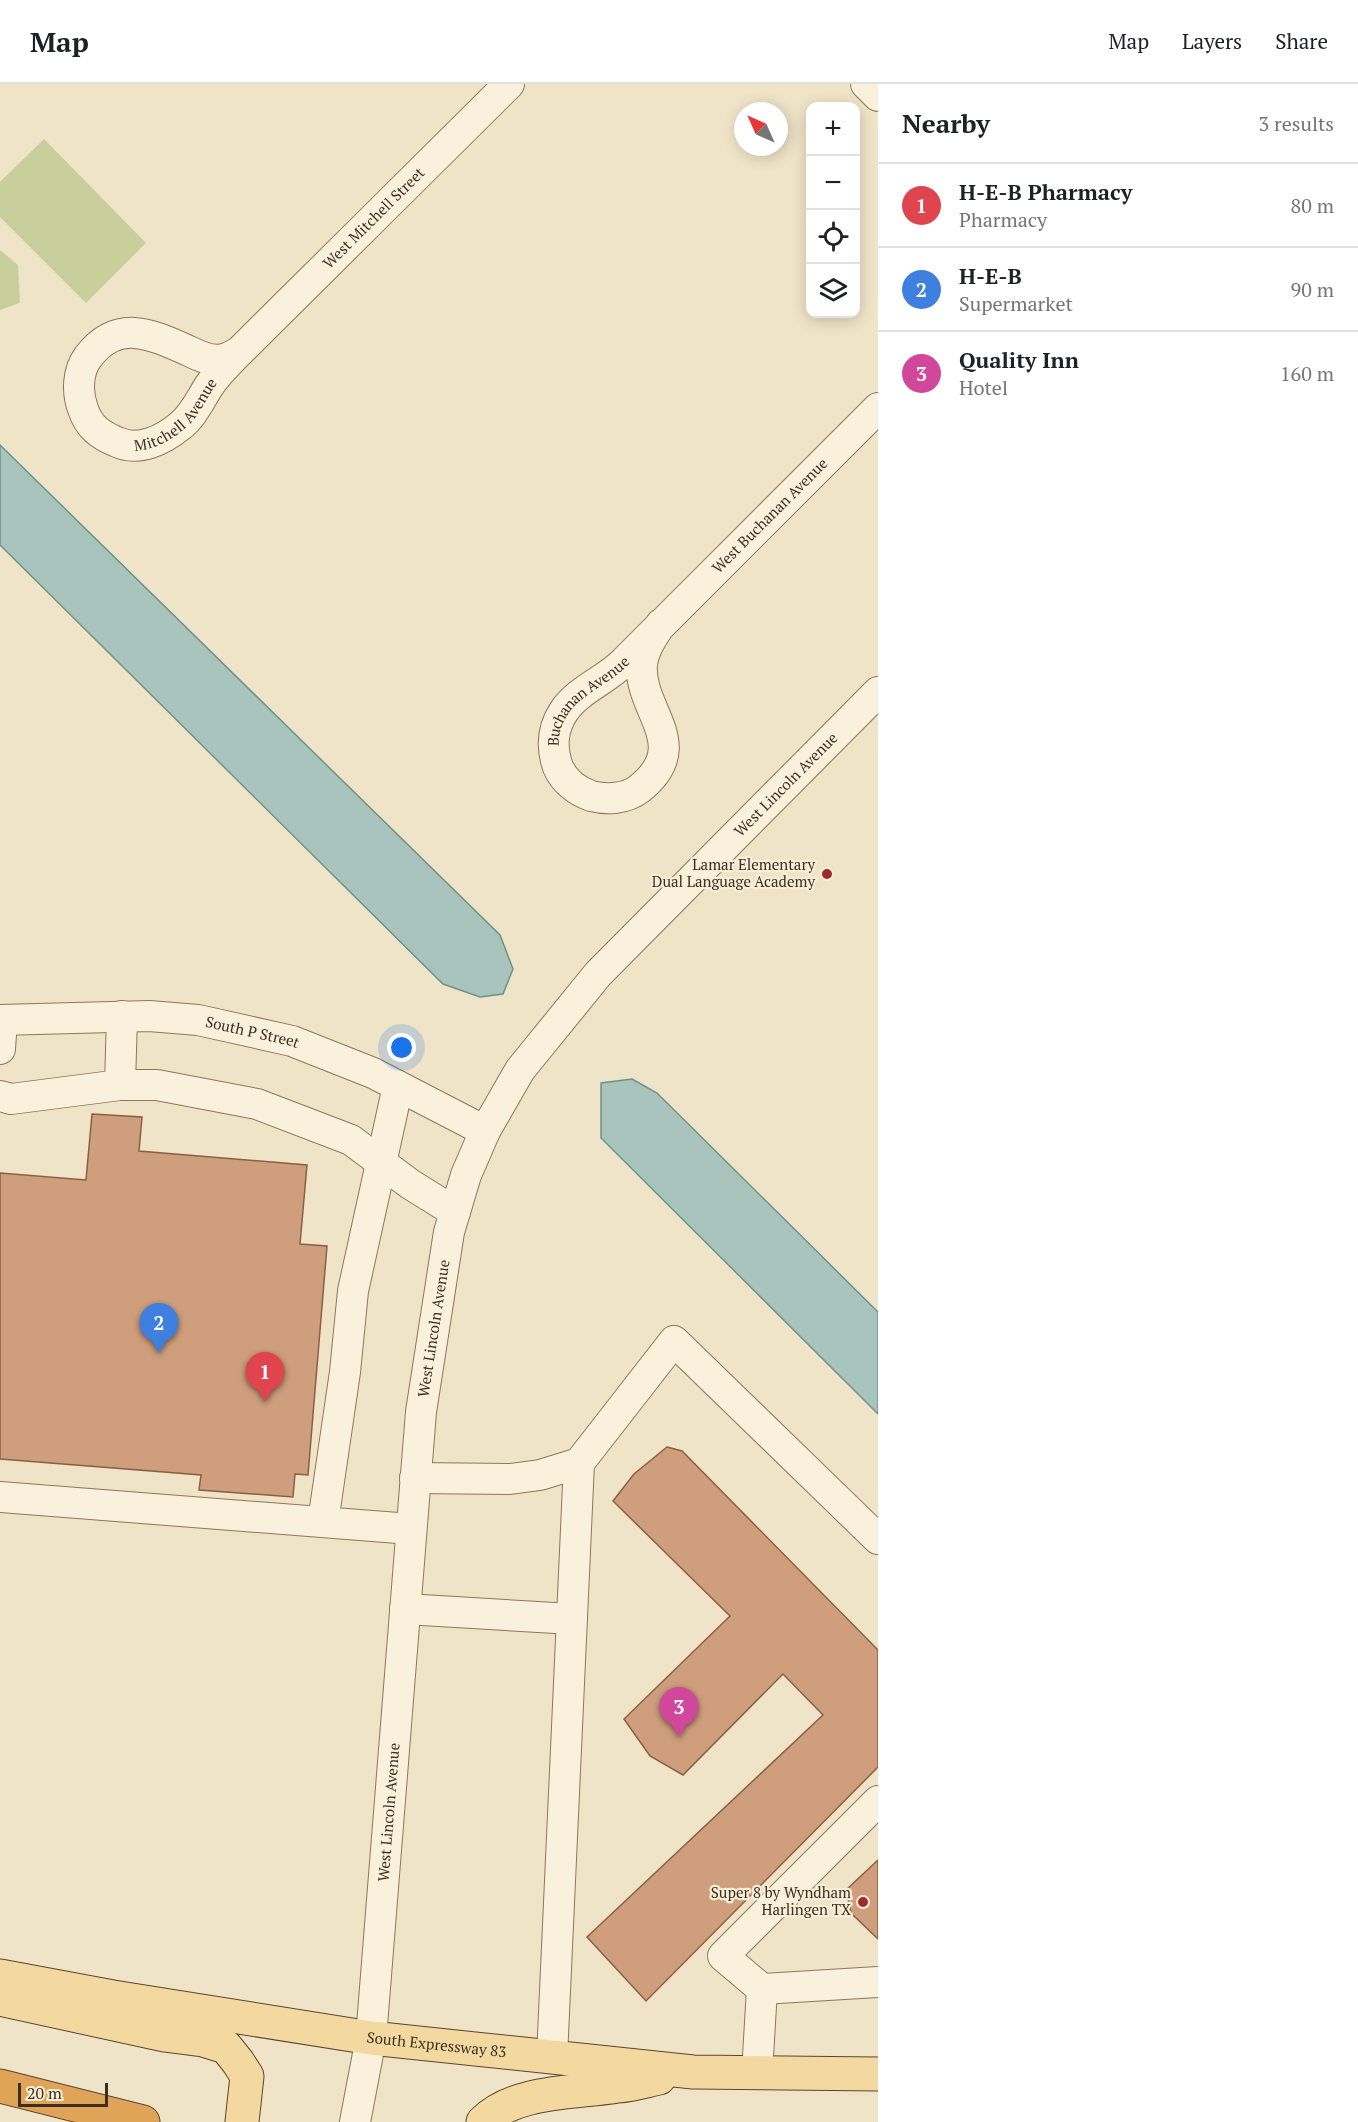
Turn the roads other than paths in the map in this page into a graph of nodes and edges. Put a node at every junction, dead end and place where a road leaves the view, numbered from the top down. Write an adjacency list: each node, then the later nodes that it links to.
1 (509, 84): 2 (street, West Mitchell Street)
2 (240, 351): 2 (street, Mitchell Avenue)
3 (878, 408): 4 (street, West Buchanan Avenue)
4 (661, 624): 4 (street, Buchanan Avenue)
5 (878, 692): 12 (street, West Lincoln Avenue)
6 (122, 1017): 7 (street, South P Street); 9 (street); 10 (street, South P Street)
7 (1, 1020): 8 (street)
8 (0, 1050)
9 (120, 1085): 11 (street); 13 (street)
10 (398, 1086): 12 (street, South P Street); 13 (street)
11 (0, 1096)
12 (485, 1131): 14 (street, West Lincoln Avenue)
13 (381, 1164): 14 (street); 18 (street)
14 (454, 1212): 16 (street, West Lincoln Avenue)
15 (579, 1463): 16 (street); 20 (street); 22 (street)
16 (415, 1478): 19 (street, West Lincoln Avenue)
17 (0, 1497): 18 (street)
18 (323, 1522): 19 (street)
19 (411, 1529): 21 (street, West Lincoln Avenue)
20 (878, 1539)
21 (405, 1609): 22 (street); 28 (street, West Lincoln Avenue)
22 (572, 1619): 29 (street)
23 (878, 1801): 26 (street)
24 (0, 1976): 28 (main road, South Expressway 83)
25 (878, 1982): 26 (street)
26 (762, 1989): 31 (street)
27 (0, 1999): 35 (main road)
28 (371, 2038): 29 (main road, South Expressway 83); 36 (street, West Lincoln Avenue); 37 (street)
29 (552, 2057): 30 (main road, South Expressway 83)
30 (693, 2072): 31 (main road, South Expressway 83); 38 (main road)
31 (757, 2073): 32 (main road, South Expressway 83)
32 (878, 2074)
33 (0, 2086): 34 (highway)
34 (143, 2122)
35 (242, 2122)
36 (355, 2122)
37 (365, 2122)
38 (483, 2122)

